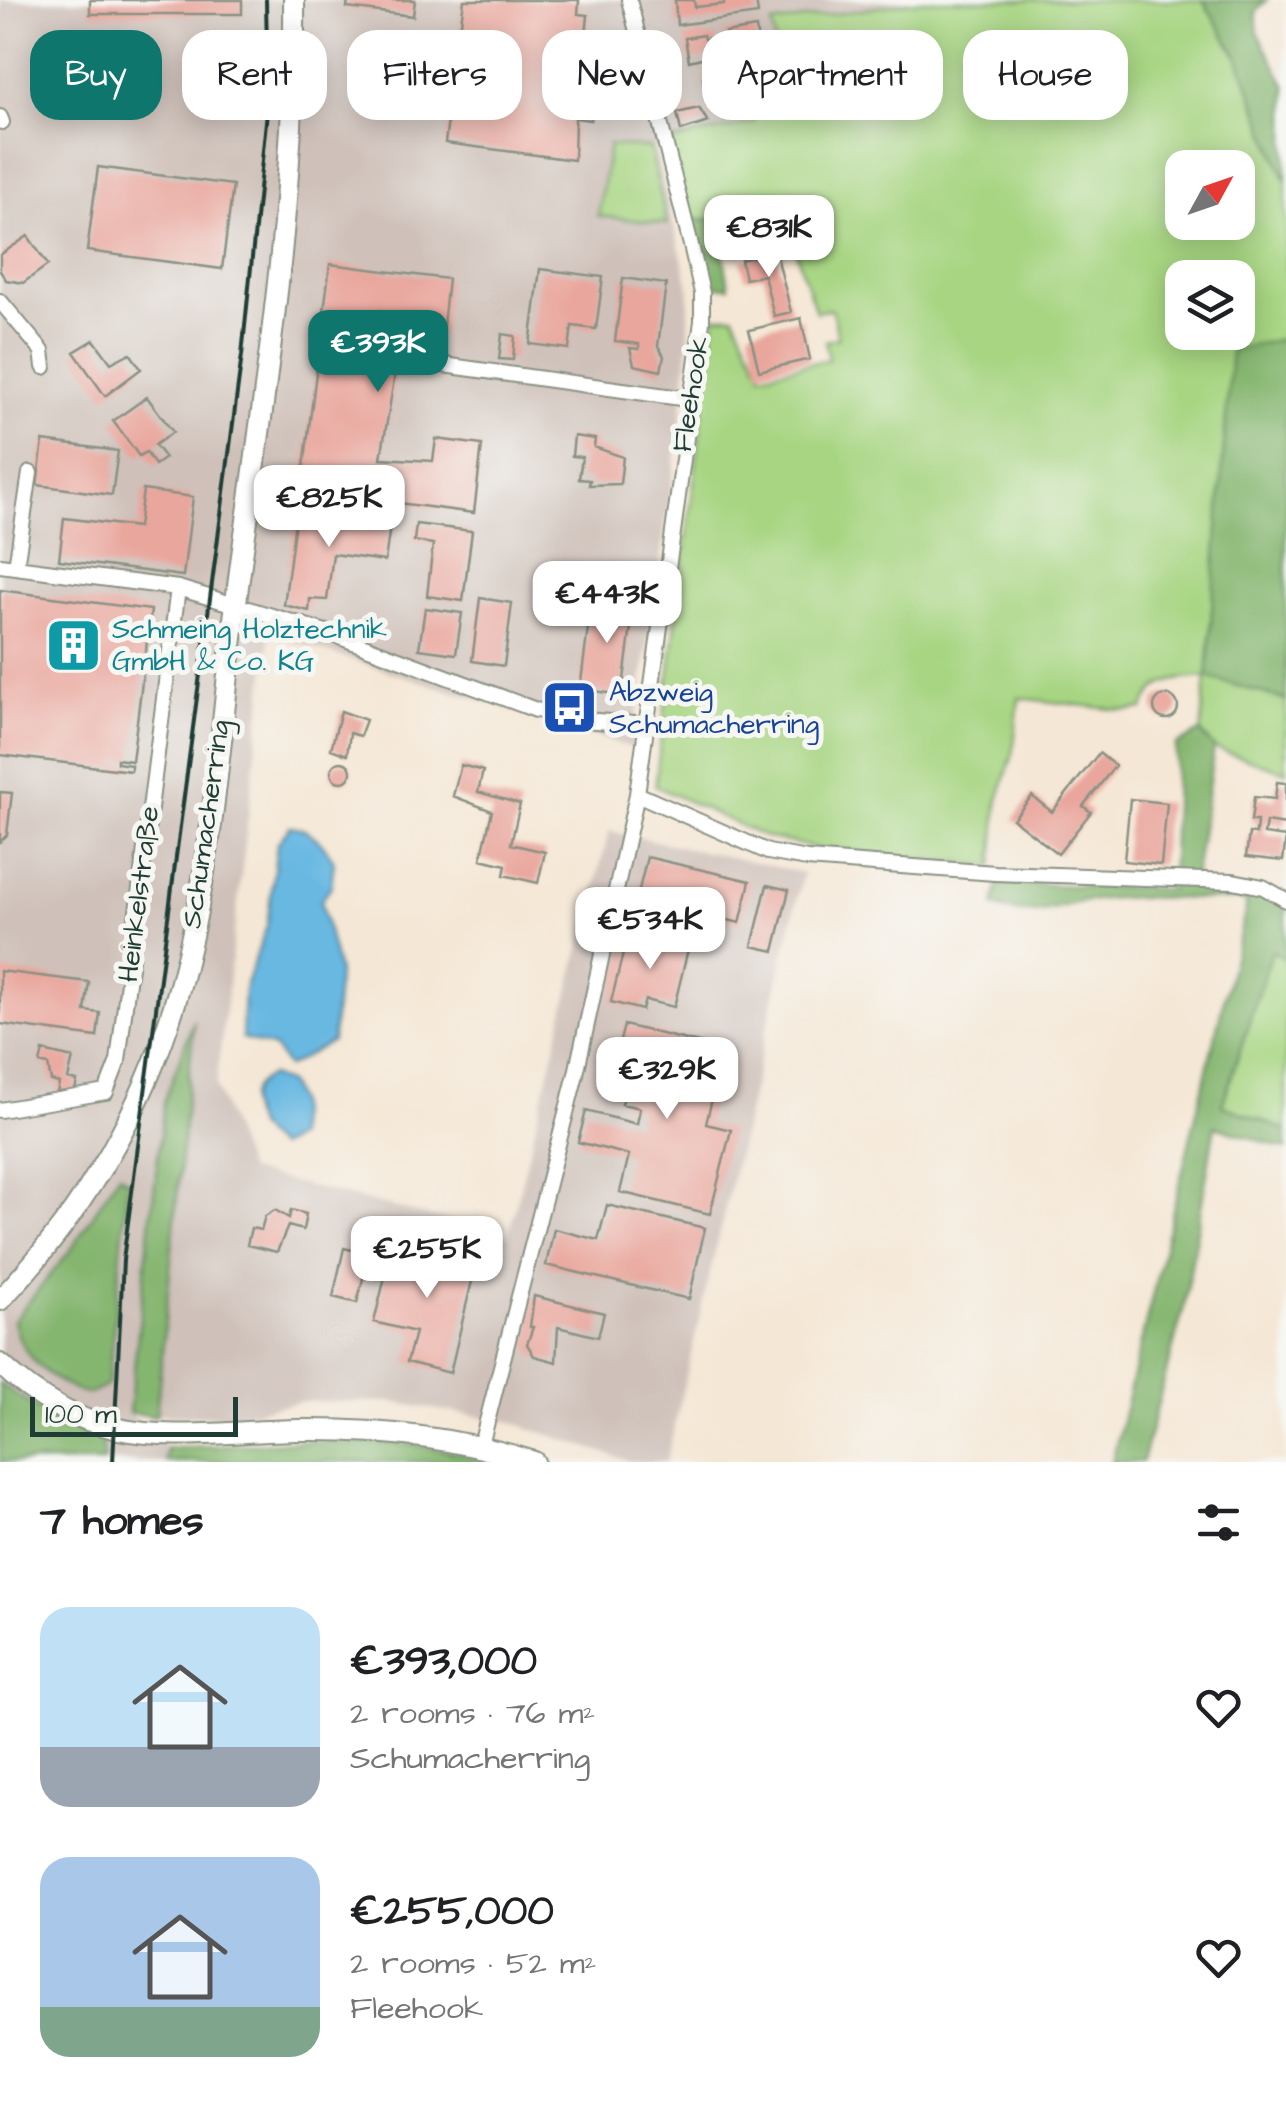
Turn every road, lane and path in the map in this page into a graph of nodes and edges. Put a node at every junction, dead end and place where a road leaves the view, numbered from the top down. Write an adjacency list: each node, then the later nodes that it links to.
1 (294, 0): 10 (main road, Schumacherring)
2 (628, 0): 6 (street, Fleehook)
3 (0, 301): 5 (street)
4 (436, 364): 6 (street)
5 (44, 367)
6 (688, 400): 11 (street, Fleehook)
7 (30, 473): 8 (street)
8 (8, 566): 9 (street)
9 (178, 588): 10 (street); 14 (street, Heinkelstraße)
10 (235, 608): 11 (street); 15 (main road, Schumacherring)
11 (647, 725): 12 (street, Fleehook)
12 (637, 794): 13 (street); 17 (street, Fleehook)
13 (1286, 900)
14 (0, 1110)
15 (0, 1300)
16 (0, 1364): 17 (main road)
17 (480, 1449): 18 (main road)
18 (534, 1462)

